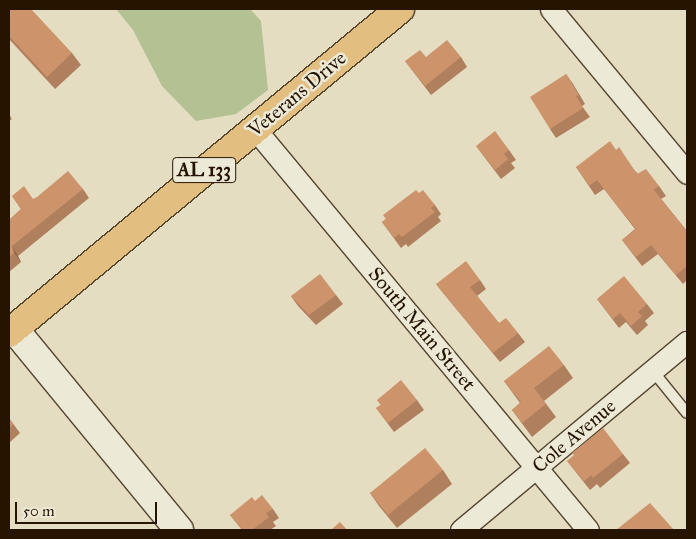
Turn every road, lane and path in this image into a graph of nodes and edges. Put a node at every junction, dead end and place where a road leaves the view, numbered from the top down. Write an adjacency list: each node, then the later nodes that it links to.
1 (400, 9): 3 (main road, Veterans Drive / AL 133)
2 (551, 9): 4 (street)
3 (256, 129): 5 (main road, Veterans Drive / AL 133); 9 (street, South Main Street)
4 (687, 173)
5 (10, 329): 10 (street)
6 (687, 342): 7 (street, Cole Avenue)
7 (652, 370): 8 (lane); 9 (street, Cole Avenue)
8 (687, 413)
9 (536, 468): 11 (street, Cole Avenue); 12 (street, South Main Street)
10 (179, 530)
11 (461, 530)
12 (588, 530)

